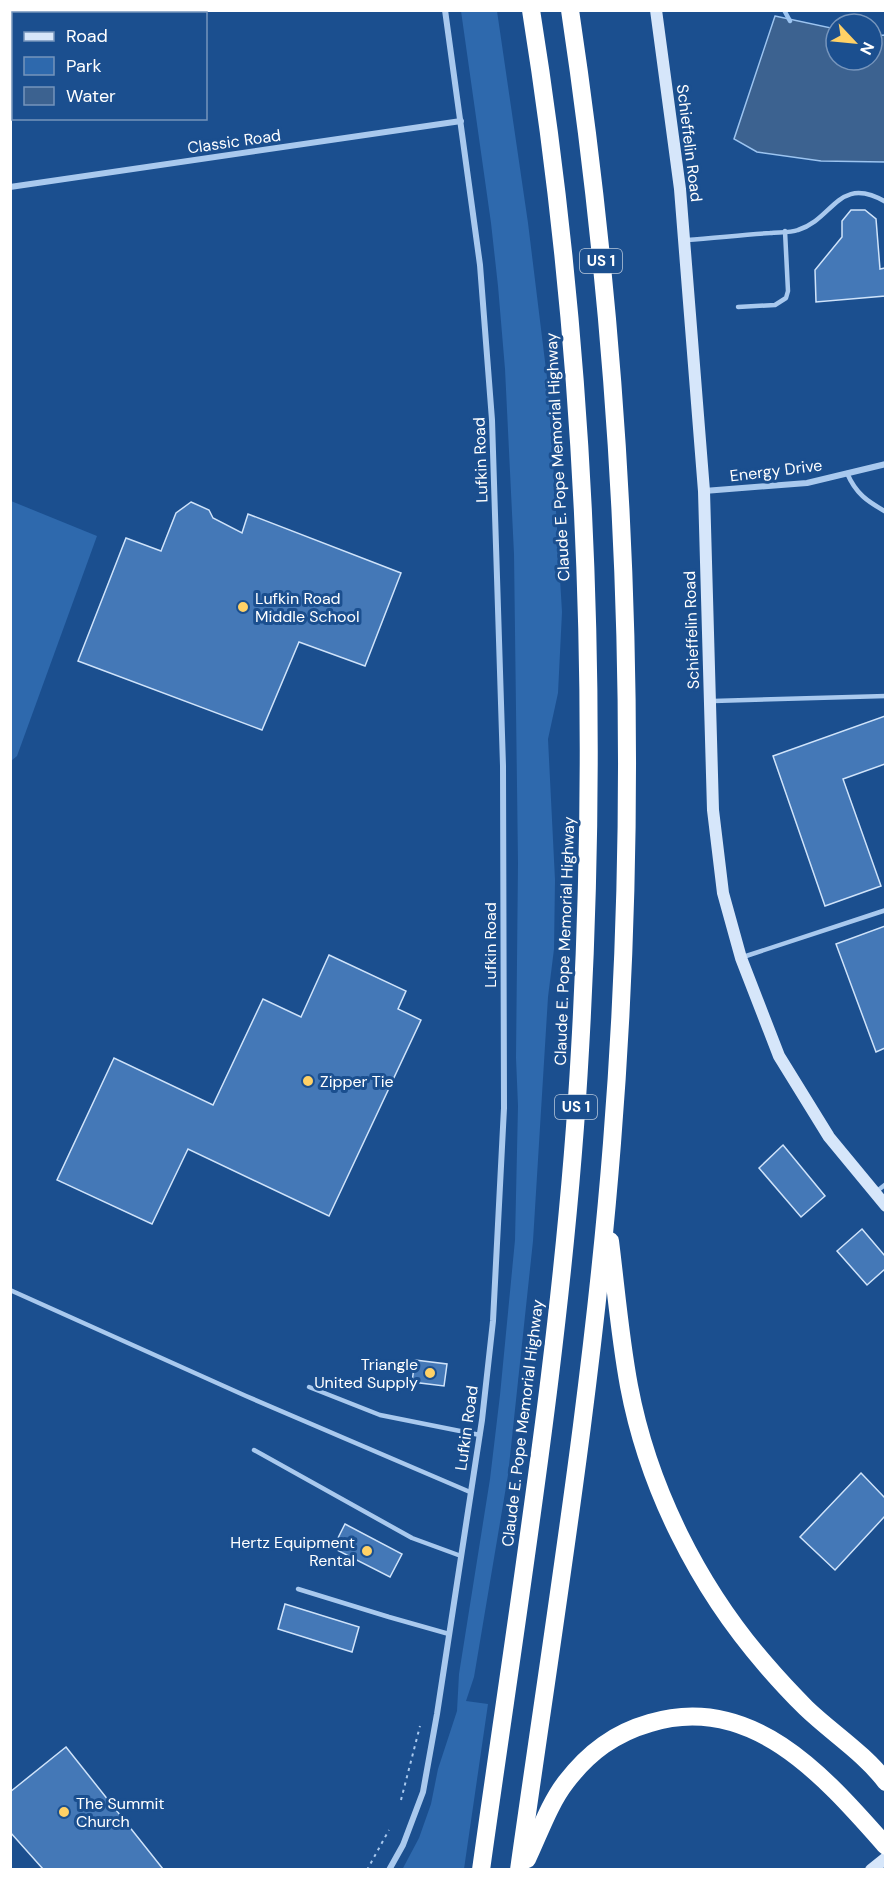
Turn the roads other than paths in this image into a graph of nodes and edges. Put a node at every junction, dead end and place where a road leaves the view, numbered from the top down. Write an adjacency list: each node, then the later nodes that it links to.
1 (445, 10): 5 (street, Lufkin Road)
2 (531, 10): 35 (highway, Claude E. Pope Memorial Highway / US 1)
3 (570, 10): 22 (highway, US 1)
4 (656, 10): 9 (street, Schieffelin Road)
5 (461, 121): 6 (street, Classic Road); 25 (street, Lufkin Road)
6 (10, 187)
7 (885, 202): 8 (lane)
8 (785, 231): 9 (lane); 10 (lane)
9 (684, 240): 13 (street, Schieffelin Road)
10 (738, 307)
11 (885, 464): 12 (street, Energy Drive)
12 (847, 473): 13 (street, Energy Drive); 14 (lane)
13 (704, 491): 16 (street, Schieffelin Road)
14 (885, 512)
15 (885, 696): 16 (lane)
16 (710, 701): 18 (street, Schieffelin Road)
17 (885, 910): 18 (lane)
18 (741, 958): 20 (street, Schieffelin Road)
19 (885, 1184): 20 (lane)
20 (875, 1193): 21 (street, Schieffelin Road)
21 (885, 1206)
22 (606, 1214): 31 (highway); 36 (highway, US 1)
23 (10, 1290): 27 (lane)
24 (309, 1387): 25 (lane)
25 (480, 1435): 27 (street, Lufkin Road)
26 (254, 1450): 28 (lane)
27 (470, 1492): 28 (street, Lufkin Road)
28 (461, 1556): 30 (street, Lufkin Road)
29 (298, 1588): 30 (lane)
30 (449, 1634): 34 (street, Lufkin Road)
31 (882, 1775)
32 (885, 1846): 36 (highway)
33 (885, 1858): 37 (street)
34 (389, 1869)
35 (481, 1869)
36 (521, 1869)
37 (871, 1869)

